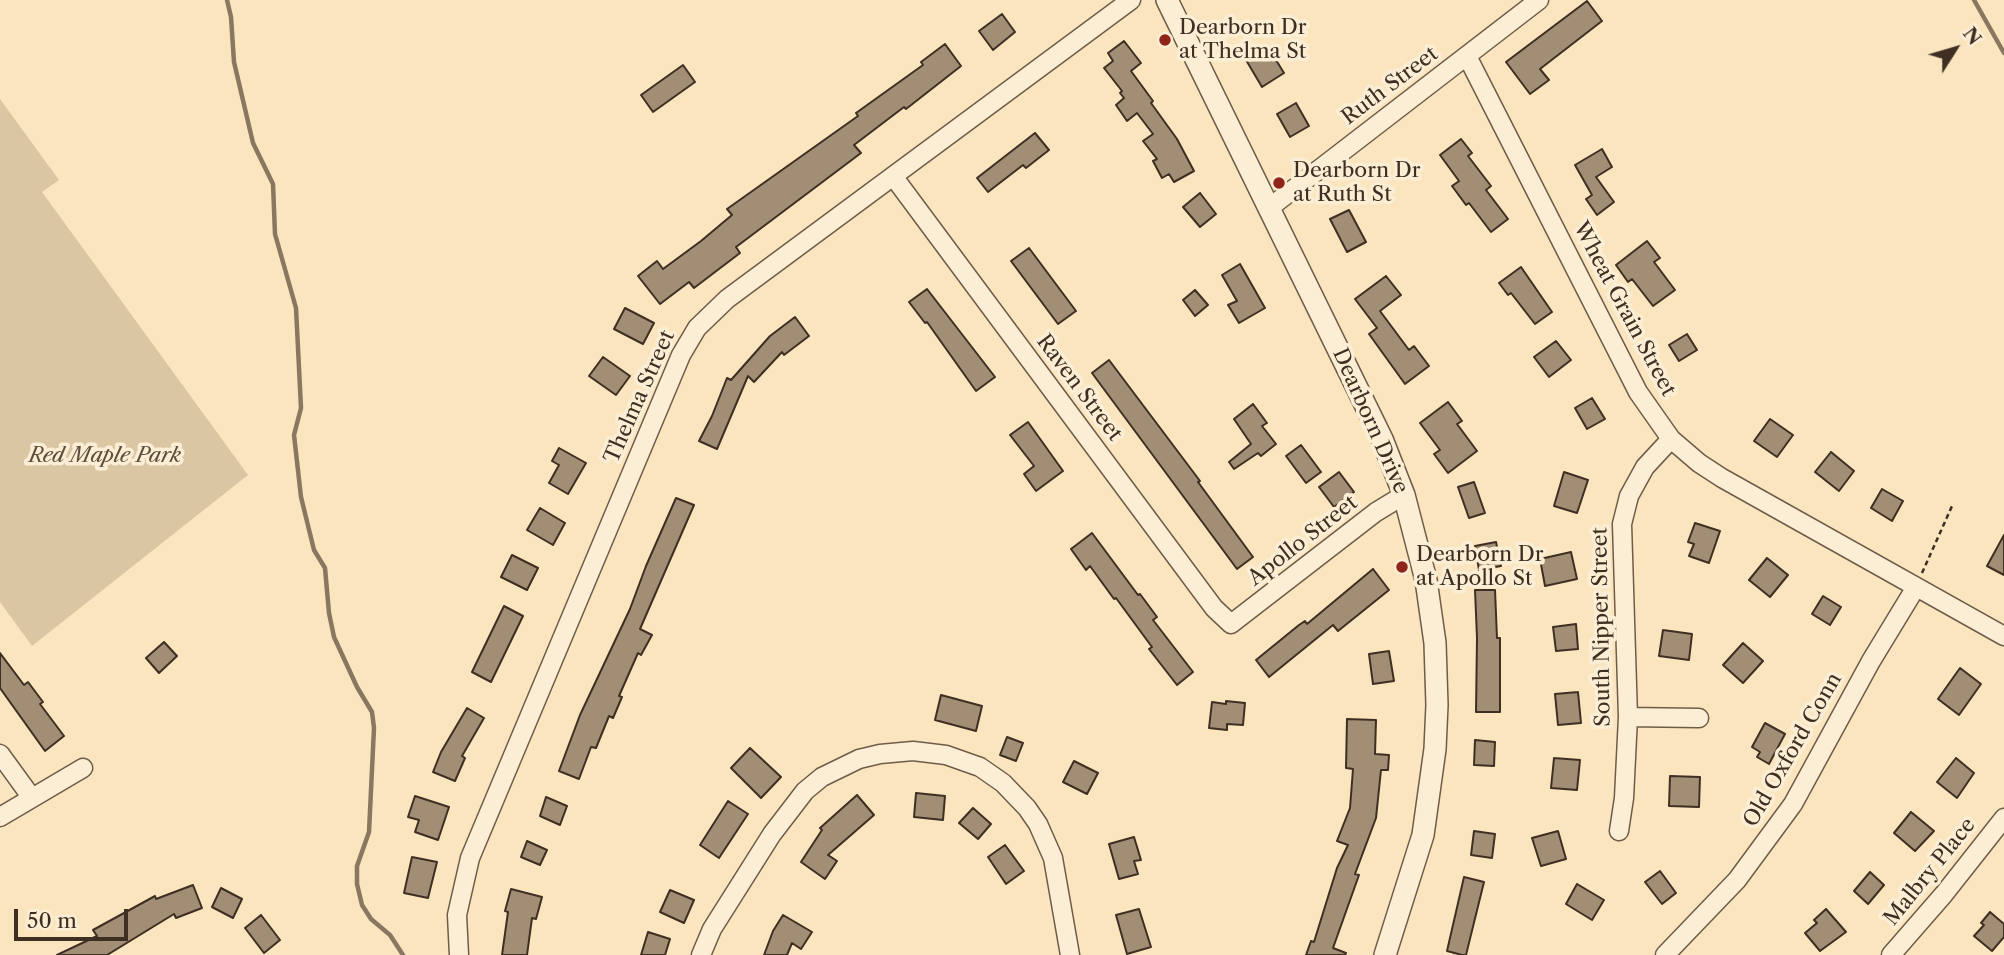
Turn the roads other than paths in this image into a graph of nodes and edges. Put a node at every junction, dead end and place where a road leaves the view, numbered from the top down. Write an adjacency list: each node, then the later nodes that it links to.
1 (1131, 0): 5 (street, Thelma Street)
2 (1167, 0): 6 (street, Dearborn Drive)
3 (1539, 0): 4 (street, Ruth Street)
4 (1467, 56): 6 (street, Ruth Street); 7 (street, Wheat Grain Street)
5 (892, 176): 10 (street, Raven Street); 20 (street, Thelma Street)
6 (1269, 208): 8 (street, Dearborn Drive)
7 (1671, 439): 9 (street, Wheat Grain Street); 12 (street, South Nipper Street)
8 (1404, 495): 10 (street, Apollo Street); 23 (street, Dearborn Drive)
9 (1916, 587): 11 (street, Wheat Grain Street); 24 (street, Old Oxford Conn)
10 (1231, 624)
11 (2004, 636)
12 (1628, 717): 13 (street); 19 (street, South Nipper Street)
13 (1699, 718)
14 (0, 754): 16 (street)
15 (83, 768): 16 (street)
16 (32, 798): 17 (street)
17 (0, 817)
18 (2004, 818): 25 (street, Malbry Place)
19 (1619, 831)
20 (459, 955)
21 (701, 955): 22 (street)
22 (1070, 955)
23 (1385, 955)
24 (1665, 955)
25 (1891, 955)

